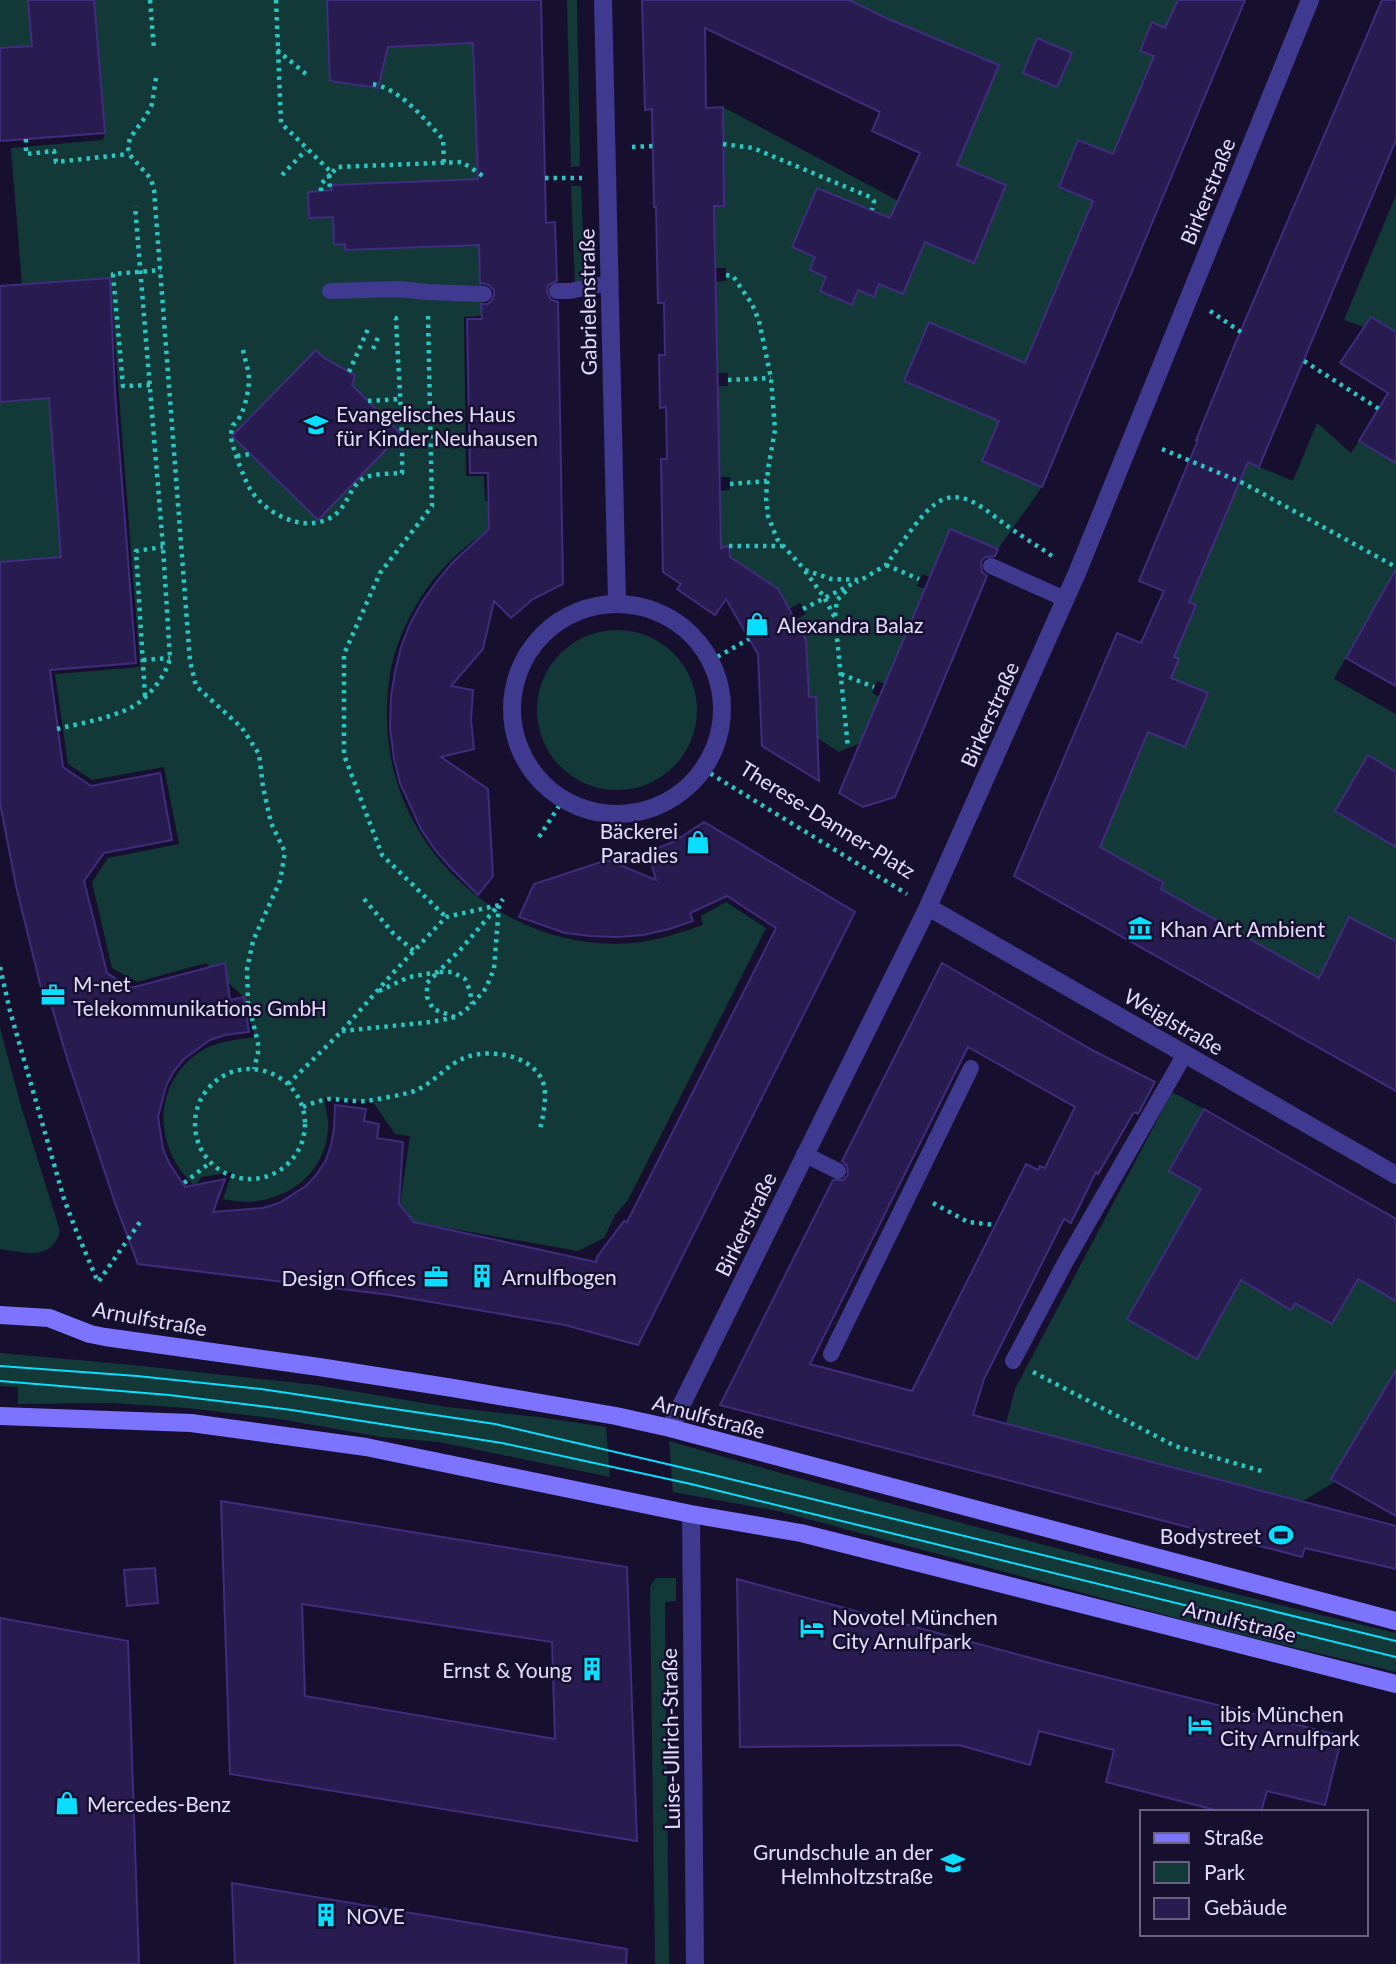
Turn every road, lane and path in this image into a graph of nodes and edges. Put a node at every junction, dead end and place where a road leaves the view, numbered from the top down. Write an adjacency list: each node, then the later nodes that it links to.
1 (150, 0): 5 (path)
2 (276, 0): 6 (path)
3 (603, 0): 18 (street, Gabrielenstraße)
4 (1310, 0): 32 (street, Birkerstraße)
5 (153, 49)
6 (277, 50): 7 (path); 12 (path)
7 (306, 74)
8 (156, 78): 13 (path)
9 (373, 84): 14 (path)
10 (26, 139): 13 (path)
11 (723, 145): 23 (path)
12 (306, 150): 15 (path); 16 (path)
13 (129, 154): 24 (path)
14 (444, 163): 15 (path); 17 (path)
15 (331, 174): 20 (path); 21 (path)
16 (282, 175)
17 (483, 176)
18 (607, 177): 19 (path); 27 (street, Gabrielenstraße)
19 (545, 178)
20 (330, 190)
21 (321, 191)
22 (135, 206): 25 (path)
23 (873, 210)
24 (161, 270): 25 (path); 93 (path)
25 (140, 271): 43 (path); 43 (path)
26 (726, 275): 41 (path)
27 (609, 283): 29 (lane); 64 (street, Gabrielenstraße)
28 (330, 291): 30 (lane)
29 (557, 291)
30 (427, 292): 31 (lane); 83 (path)
31 (484, 294)
32 (1189, 296): 35 (path); 59 (street, Birkerstraße)
33 (391, 318): 44 (path)
34 (368, 329): 40 (path)
35 (1241, 332)
36 (379, 335): 37 (path)
37 (373, 349)
38 (243, 350): 49 (path)
39 (1304, 360): 46 (path)
40 (349, 372)
41 (771, 378): 42 (path); 50 (path)
42 (728, 380)
43 (150, 385): 54 (path)
44 (399, 399): 45 (path); 49 (path)
45 (368, 401)
46 (1378, 409)
47 (1161, 449): 57 (path)
48 (251, 454): 49 (path)
49 (237, 456)
50 (766, 481): 51 (path); 53 (path)
51 (730, 484)
52 (729, 546): 53 (path)
53 (783, 546): 58 (path)
54 (163, 547): 68 (path); 69 (path)
55 (886, 565): 59 (path); 60 (path); 61 (path)
56 (991, 566): 63 (lane)
57 (1396, 567)
58 (805, 570): 61 (path); 62 (path)
59 (1077, 573): 63 (street, Birkerstraße)
60 (919, 579)
61 (861, 580): 62 (path); 66 (path)
62 (824, 597): 65 (path); 66 (path)
63 (1066, 599): 82 (street, Birkerstraße)
64 (617, 603): 70 (street); 77 (street)
65 (803, 609)
66 (835, 618): 71 (path)
67 (749, 639): 70 (path)
68 (170, 658): 69 (path); 73 (path)
69 (143, 660): 73 (path)
70 (710, 661): 76 (street)
71 (841, 674): 72 (path); 75 (path)
72 (874, 687)
73 (145, 696): 74 (path)
74 (57, 729)
75 (848, 748)
76 (703, 769): 77 (street); 82 (path, Therese-Danner-Platz)
77 (563, 800): 78 (path)
78 (539, 837)
79 (364, 899): 84 (path)
80 (503, 899): 81 (path)
81 (499, 905): 83 (path); 86 (path); 88 (path)
82 (928, 907): 91 (street, Weiglstraße); 97 (street, Birkerstraße)
83 (446, 917): 84 (path)
84 (414, 951): 87 (path)
85 (0, 967): 103 (path)
86 (438, 972): 87 (path); 88 (path); 89 (path)
87 (375, 992): 90 (path)
88 (472, 1005): 89 (path)
89 (456, 1017): 90 (path)
90 (341, 1031): 94 (path)
91 (1185, 1054): 100 (street, Weiglstraße); 107 (lane)
92 (971, 1068): 102 (lane)
93 (254, 1069): 94 (path); 98 (path)
94 (288, 1084): 95 (path)
95 (303, 1107): 96 (path); 98 (path)
96 (540, 1129)
97 (804, 1154): 99 (lane); 109 (street, Birkerstraße)
98 (211, 1162): 101 (path)
99 (838, 1171)
100 (1396, 1175)
101 (184, 1184)
102 (911, 1191): 104 (path); 106 (lane)
103 (142, 1219)
104 (995, 1225)
105 (0, 1315): 109 (main road, Arnulfstraße)
106 (831, 1354)
107 (1013, 1361): 110 (path)
108 (0, 1416): 111 (main road, Arnulfstraße)
109 (670, 1428): 112 (main road, Arnulfstraße)
110 (1265, 1472)
111 (691, 1514): 113 (main road, Arnulfstraße); 114 (street, Luise-Ullrich-Straße)
112 (1396, 1621)
113 (1396, 1684)
114 (695, 1964)

